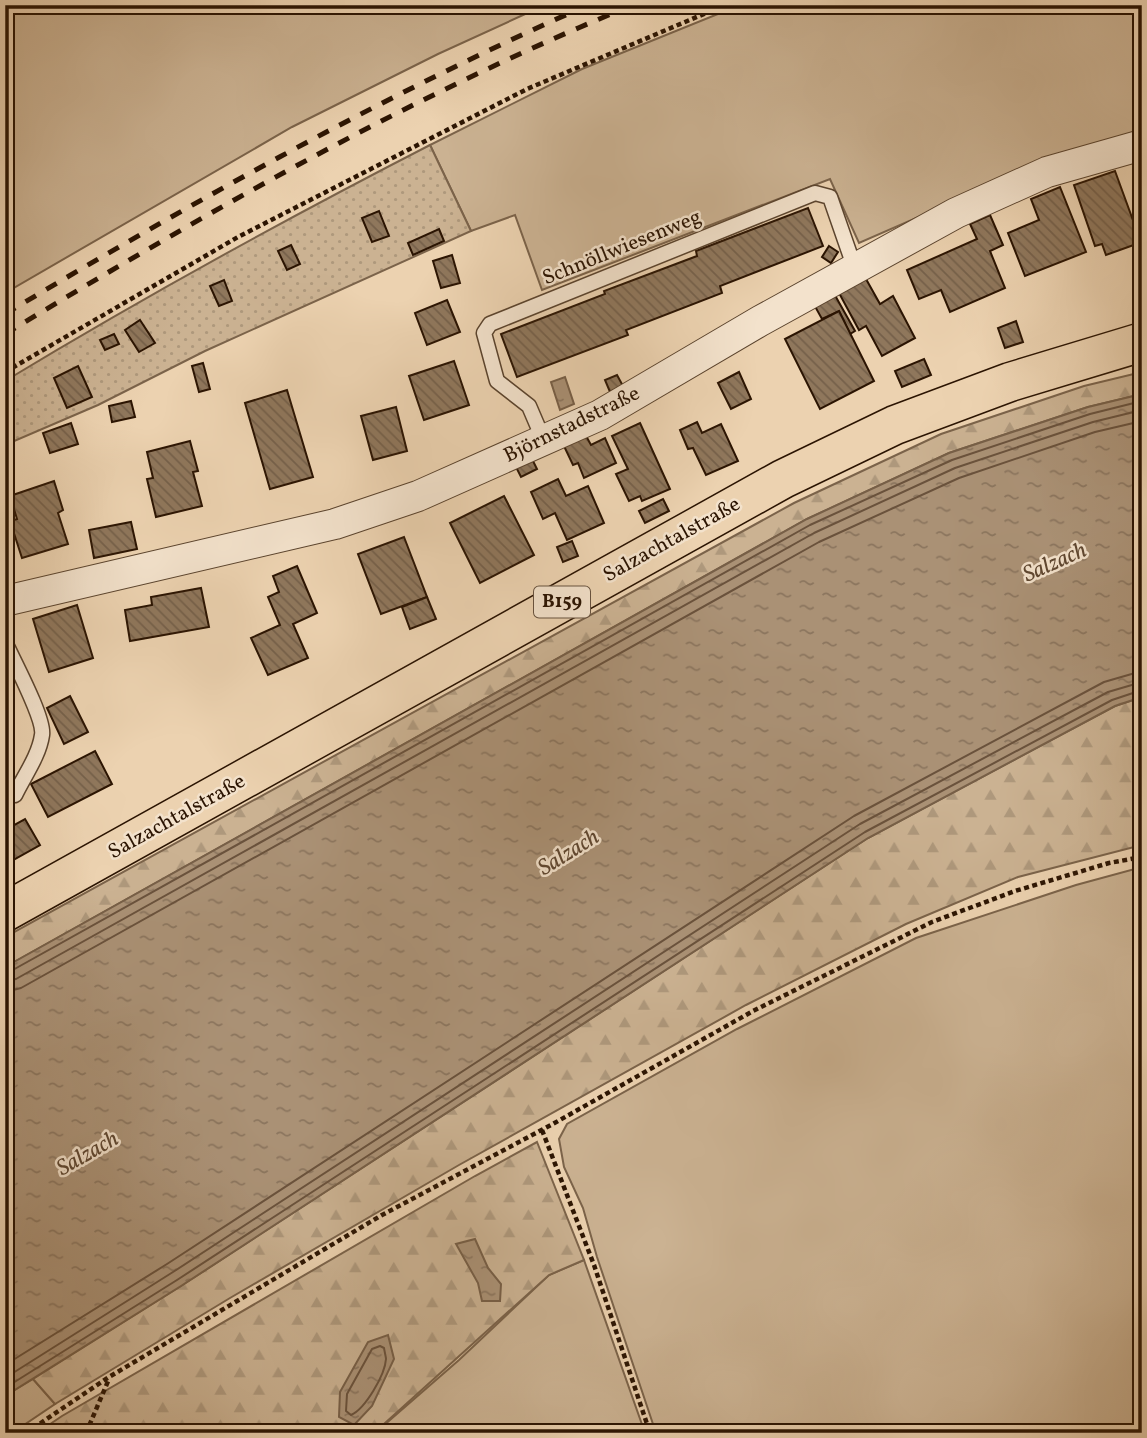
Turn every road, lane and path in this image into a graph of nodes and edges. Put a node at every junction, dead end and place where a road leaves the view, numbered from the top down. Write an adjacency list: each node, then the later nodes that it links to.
1 (725, 5): 5 (path)
2 (1142, 145): 3 (street, Björnstadstraße)
3 (855, 269): 6 (street, Björnstadstraße); 6 (lane, Schnöllwiesenweg)
4 (1142, 342): 11 (main road, Salzachtalstraße / B159)
5 (5, 372)
6 (544, 441): 7 (street, Björnstadstraße)
7 (5, 601)
8 (5, 642): 9 (lane)
9 (15, 795)
10 (1142, 856): 12 (path)
11 (5, 912)
12 (542, 1130): 13 (path); 16 (path)
13 (109, 1377): 14 (path); 15 (path)
14 (26, 1433)
15 (86, 1433)
16 (650, 1433)

